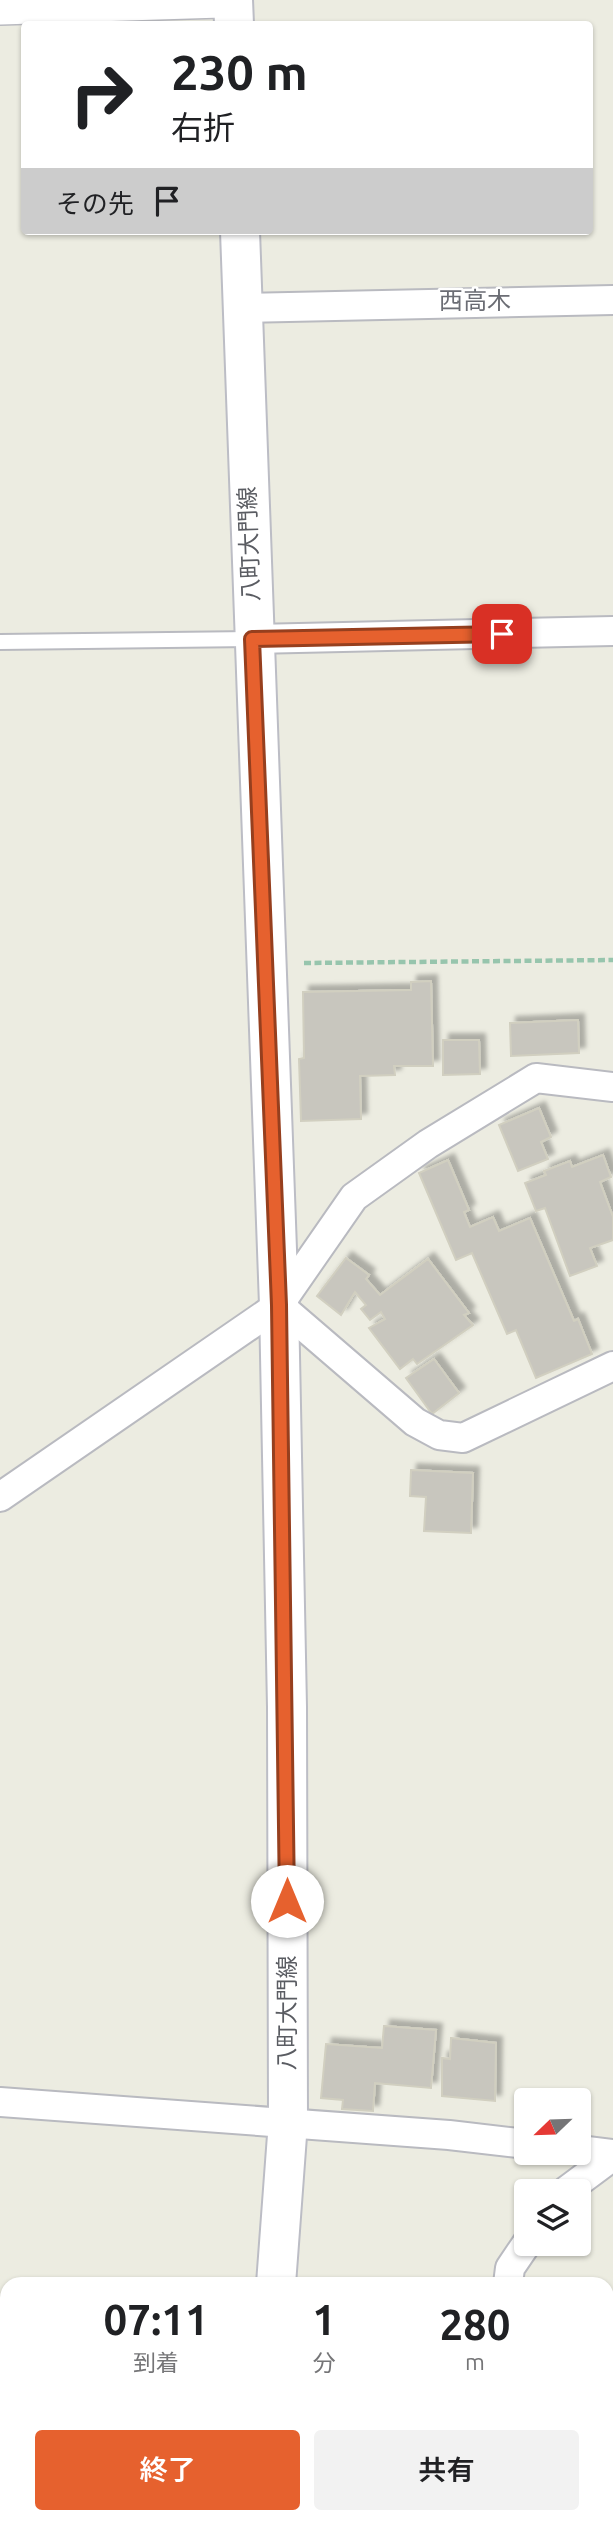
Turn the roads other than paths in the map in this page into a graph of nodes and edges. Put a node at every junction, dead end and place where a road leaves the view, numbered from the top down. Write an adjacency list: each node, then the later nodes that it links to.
1 (221, 0): 3 (street)
2 (233, 0): 4 (main road)
3 (0, 7)
4 (234, 21)
5 (240, 235): 7 (main road, 八町大門線)
6 (613, 300): 7 (street)
7 (242, 308): 9 (main road, 八町大門線)
8 (613, 631): 9 (street)
9 (252, 639): 10 (lane); 12 (main road, 八町大門線)
10 (0, 642)
11 (613, 1087): 12 (street)
12 (279, 1305): 13 (street); 14 (street); 16 (main road, 八町大門線)
13 (613, 1366)
14 (0, 1497)
15 (0, 2102): 16 (street)
16 (288, 2122): 17 (street); 22 (main road, 八町大門線)
17 (514, 2143)
18 (592, 2152): 19 (street)
19 (613, 2155): 20 (street)
20 (582, 2179)
21 (518, 2256): 23 (street)
22 (277, 2277)
23 (509, 2277)

